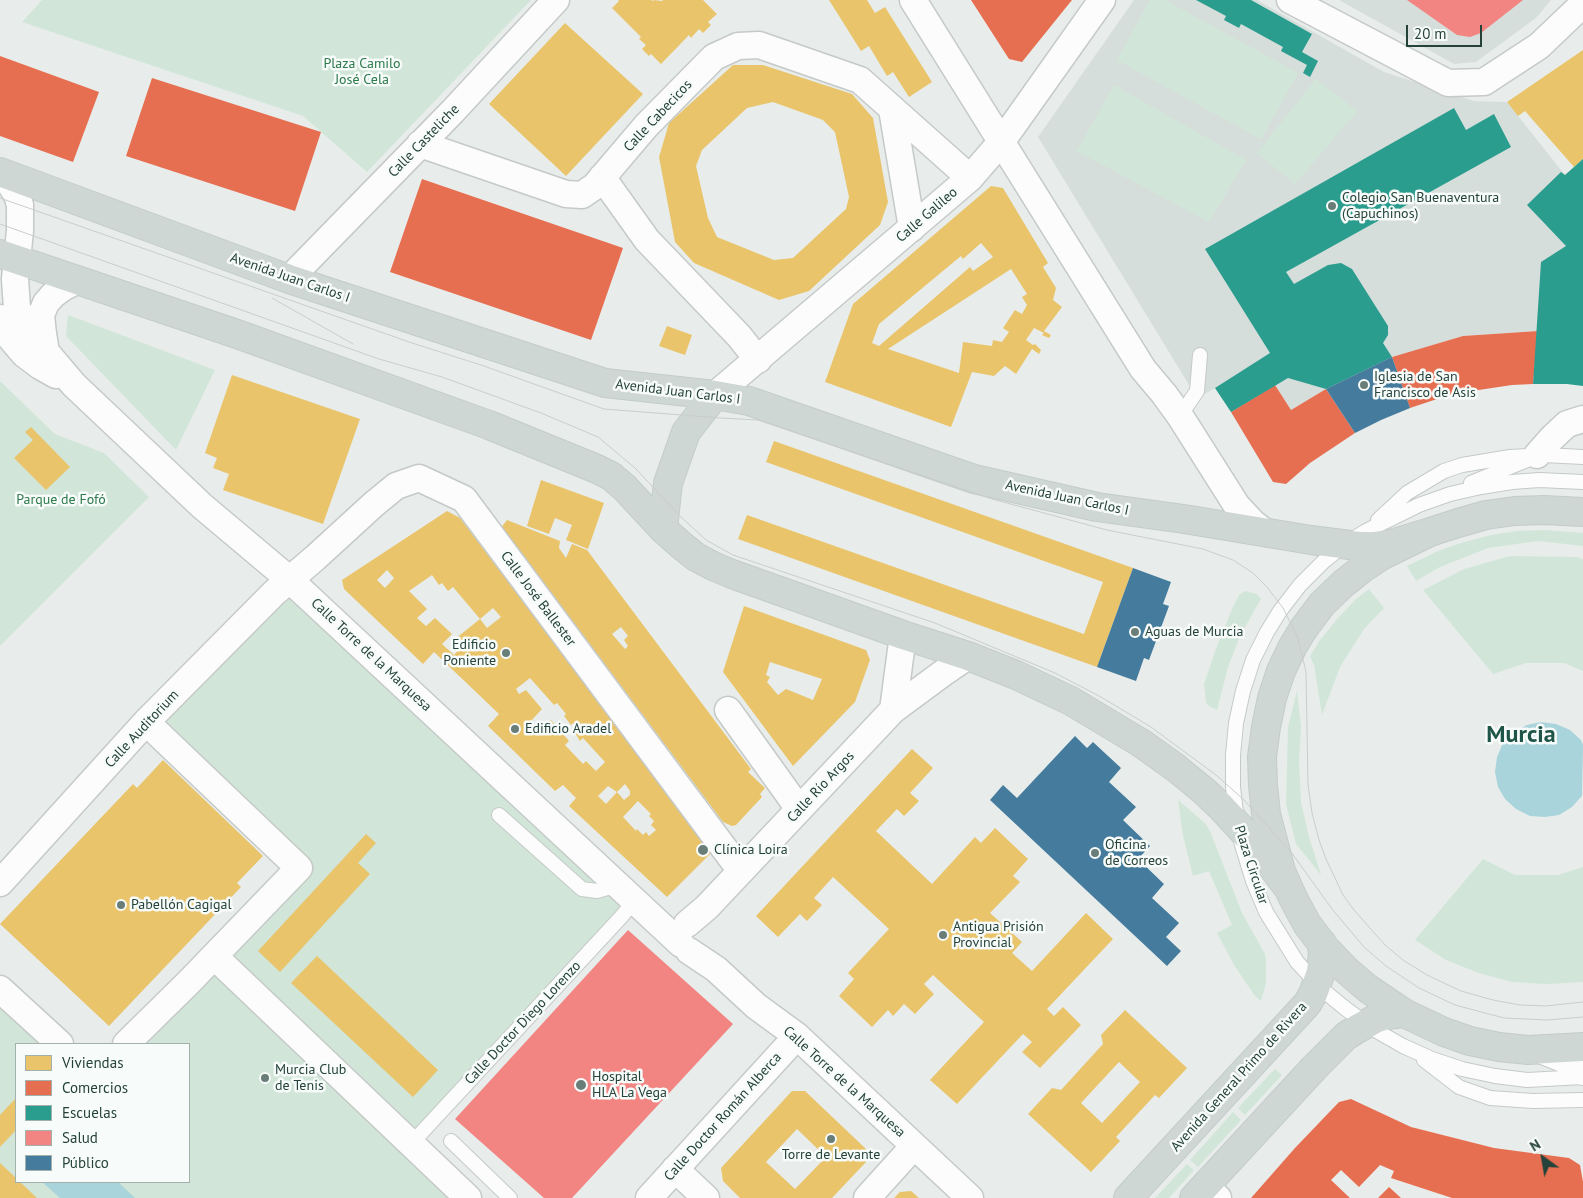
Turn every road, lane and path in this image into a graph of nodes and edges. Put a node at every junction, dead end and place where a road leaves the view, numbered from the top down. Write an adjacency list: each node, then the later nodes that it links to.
1 (556, 0): 8 (street, Calle Casteliche)
2 (913, 0): 7 (street)
3 (1102, 0): 7 (street, Calle Galileo)
4 (1290, 0): 5 (street)
5 (1583, 4)
6 (892, 109): 10 (street, Calle Cabecicos); 11 (street, Calle Cabecicos); 12 (street)
7 (1002, 140): 11 (street, Calle Galileo); 22 (street)
8 (420, 144): 10 (street, Calle Cabecicos); 14 (street, Calle Casteliche)
9 (0, 173): 13 (street, Calle Torre de la Marquesa); 14 (main road, Avenida Juan Carlos I)
10 (602, 177): 19 (street)
11 (970, 178): 12 (street, Calle Galileo)
12 (912, 228): 19 (street, Calle Galileo)
13 (9, 257): 15 (main road); 17 (street, Calle Torre de la Marquesa)
14 (289, 279): 21 (main road, Avenida Juan Carlos I)
15 (78, 280): 17 (street); 30 (main road)
16 (0, 318): 20 (street, Calle Torre de la Marquesa)
17 (46, 352): 20 (street, Calle Torre de la Marquesa)
18 (1200, 355): 22 (lane)
19 (758, 360): 21 (street, Calle Galileo)
20 (74, 385): 34 (street, Calle Torre de la Marquesa)
21 (715, 395): 30 (main road); 32 (main road, Avenida Juan Carlos I)
22 (1180, 416): 32 (street)
23 (1583, 419): 25 (street)
24 (1583, 457): 25 (lane)
25 (1538, 468): 26 (lane); 27 (lane, Plaza Circular); 28 (lane); 28 (lane, Plaza Circular); 33 (lane)
26 (1583, 474)
27 (1583, 482)
28 (1419, 505): 33 (lane, Plaza Circular)
29 (1583, 512): 31 (main road, Plaza Circular)
30 (663, 529): 35 (main road)
31 (1430, 532): 33 (main road, Avenida Juan Carlos I); 45 (main road, Plaza Circular)
32 (1266, 533): 33 (main road, Avenida Juan Carlos I)
33 (1356, 537): 42 (lane, Plaza Circular)
34 (290, 580): 39 (street, Calle Auditorium); 43 (street, Calle José Ballester); 46 (street, Calle Torre de la Marquesa)
35 (903, 635): 36 (main road); 38 (street)
36 (968, 656): 38 (street, Calle Río Argos); 42 (main road)
37 (728, 710): 40 (street)
38 (893, 710): 40 (street, Calle Río Argos)
39 (146, 722): 44 (street, Calle Auditorium); 51 (street)
40 (799, 809): 43 (street, Calle Río Argos)
41 (499, 815): 46 (lane)
42 (1237, 822): 45 (main road); 52 (lane, Plaza Circular)
43 (741, 871): 48 (street, Calle Río Argos)
44 (0, 884)
45 (1289, 888): 49 (main road, Plaza Circular)
46 (626, 893): 47 (lane, Calle Doctor Diego Lorenzo); 48 (street, Calle Torre de la Marquesa)
47 (617, 922): 50 (lane); 66 (lane, Calle Doctor Diego Lorenzo)
48 (691, 931): 56 (street, Calle Torre de la Marquesa)
49 (1321, 942): 52 (main road, Avenida General Primo de Rivera); 54 (main road, Plaza Circular)
50 (604, 944)
51 (214, 956): 58 (street); 66 (street)
52 (1317, 984): 55 (lane, Plaza Circular); 76 (main road, Avenida General Primo de Rivera)
53 (0, 989): 57 (street)
54 (1404, 1013): 55 (main road); 60 (main road, Plaza Circular)
55 (1366, 1024): 61 (lane, Plaza Circular); 69 (main road)
56 (797, 1036): 67 (street, Calle Torre de la Marquesa); 68 (street, Calle Doctor Román Alberca)
57 (59, 1043)
58 (127, 1043)
59 (1583, 1047): 60 (main road, Plaza Circular)
60 (1543, 1050): 62 (main road)
61 (1414, 1051): 63 (lane, Plaza Circular); 64 (lane)
62 (1583, 1071)
63 (1583, 1077)
64 (1583, 1100)
65 (452, 1141): 71 (lane)
66 (411, 1144): 70 (street)
67 (914, 1146): 74 (street); 75 (street, Calle Torre de la Marquesa)
68 (675, 1169): 72 (street, Calle Doctor Román Alberca); 73 (street)
69 (1205, 1194)
70 (468, 1198)
71 (510, 1198)
72 (649, 1198)
73 (706, 1198)
74 (867, 1198)
75 (970, 1198)
76 (1128, 1198)

